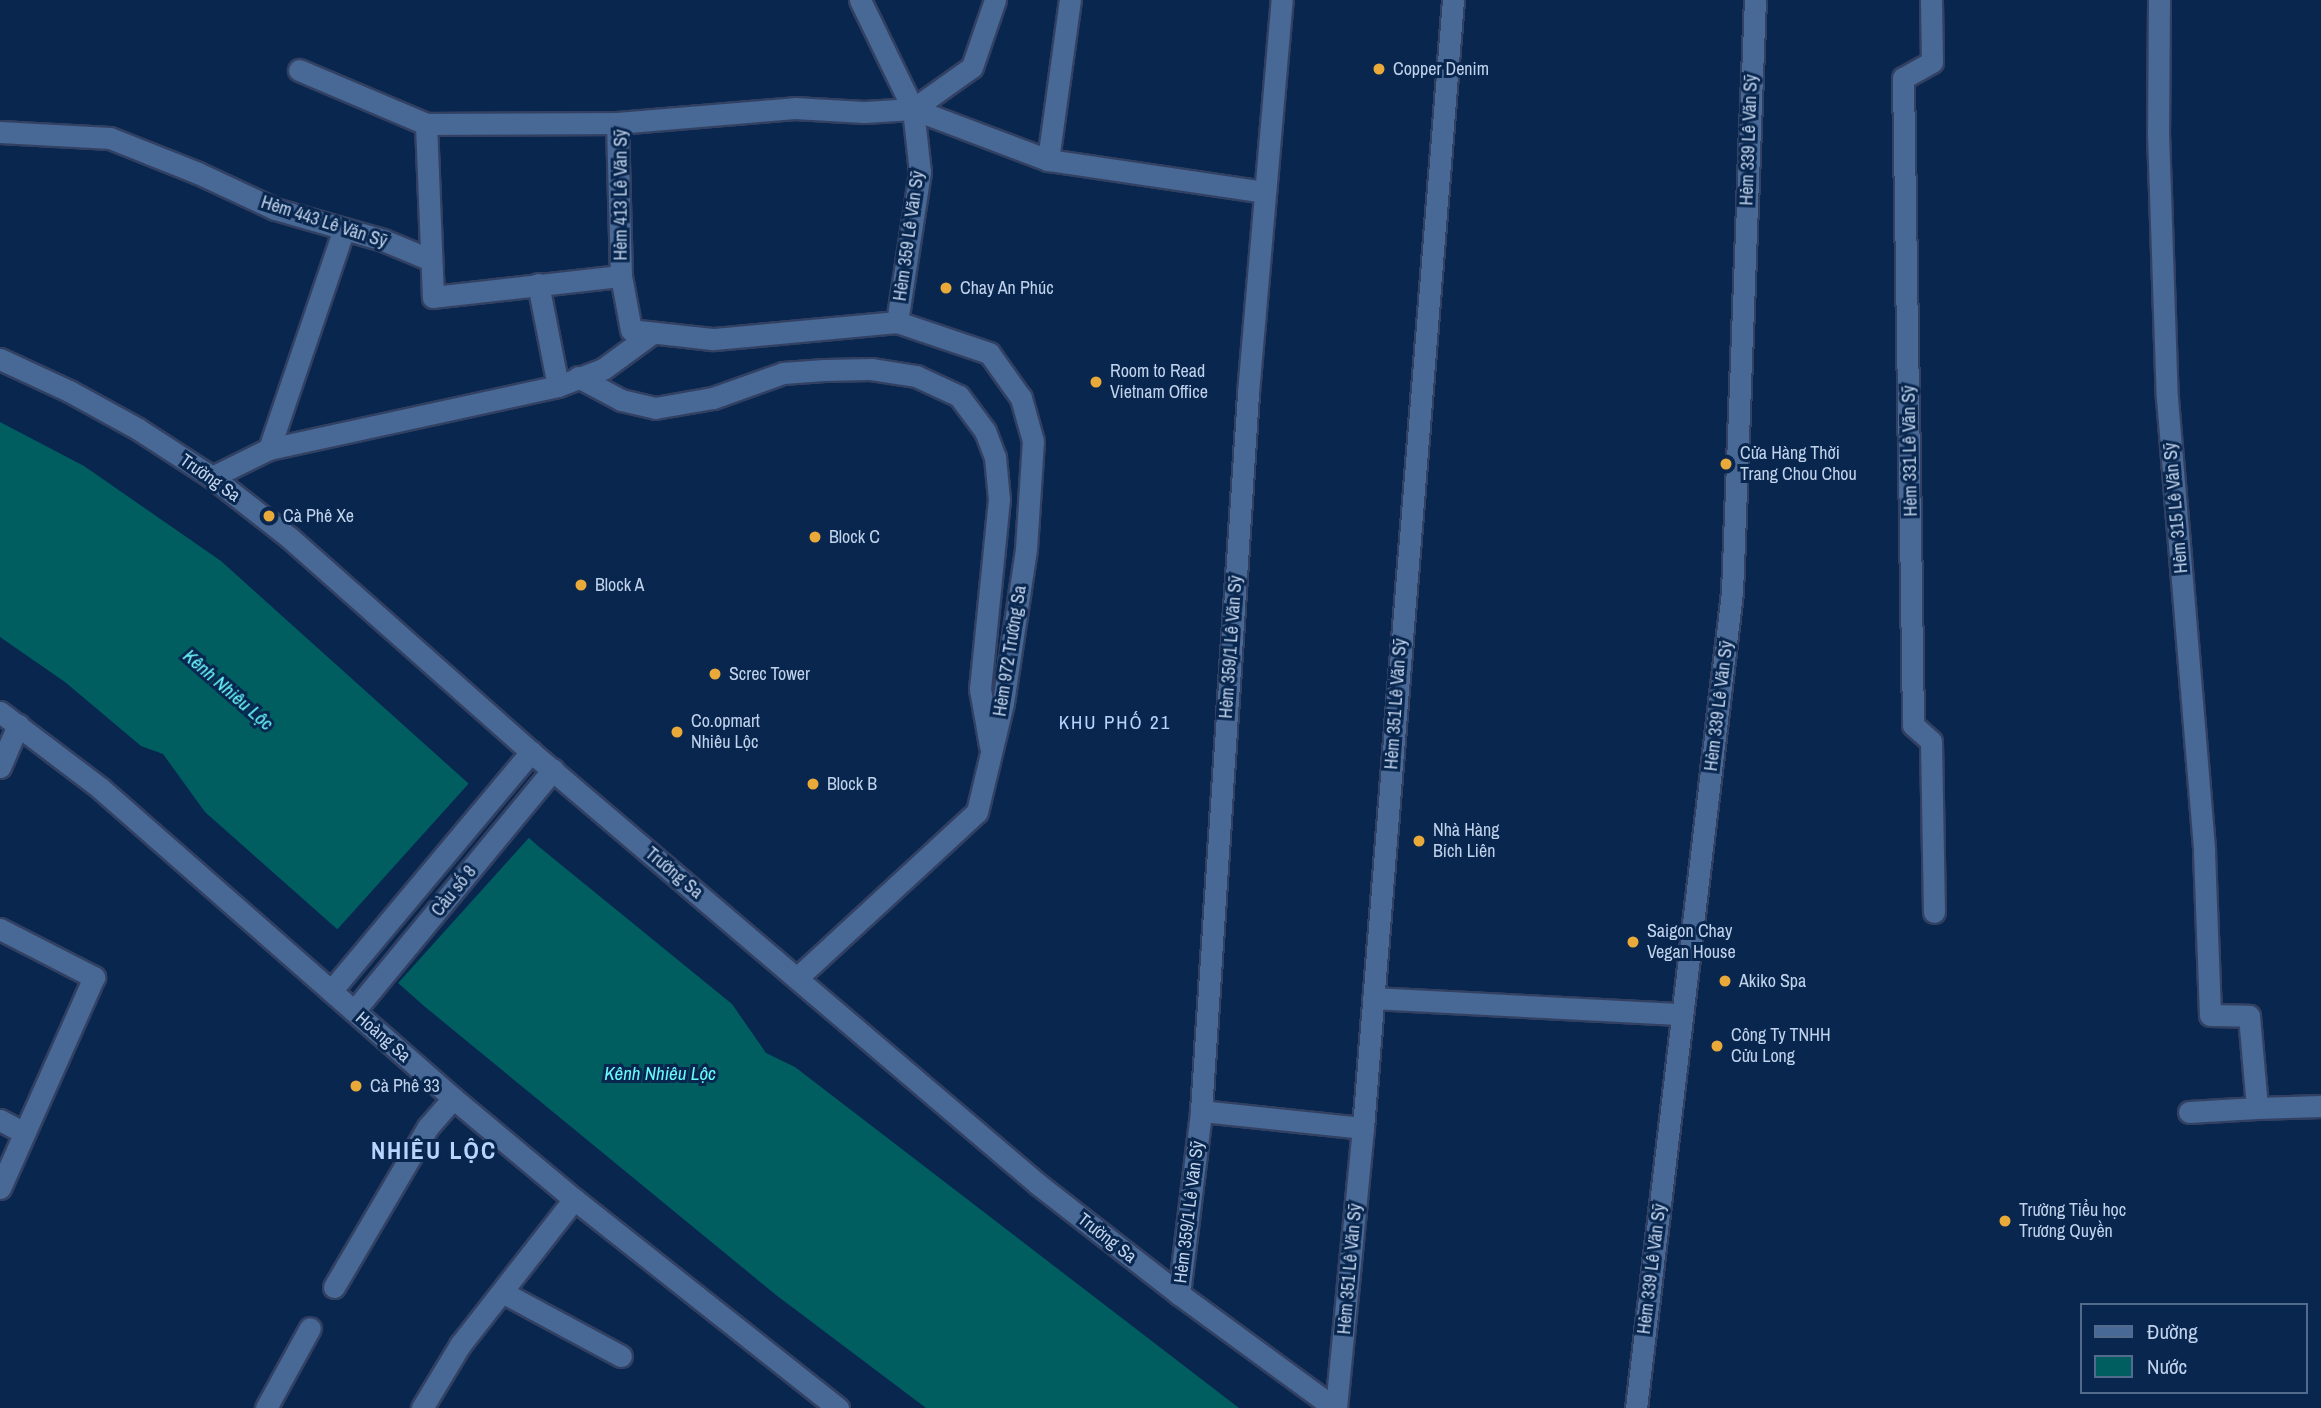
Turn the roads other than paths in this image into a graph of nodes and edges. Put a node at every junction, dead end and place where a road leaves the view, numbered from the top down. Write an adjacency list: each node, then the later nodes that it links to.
1 (860, 0): 10 (street)
2 (995, 0): 10 (street)
3 (1070, 0): 14 (street)
4 (1282, 0): 15 (street, Hẻm 359/1 Lê Văn Sỹ)
5 (1453, 0): 37 (street, Hẻm 351 Lê Văn Sỹ)
6 (1755, 0): 39 (street, Hẻm 339 Lê Văn Sỹ)
7 (1931, 0): 33 (street, Hẻm 331 Lê Văn Sỹ)
8 (2160, 0): 42 (street, Hẻm 315 Lê Văn Sỹ)
9 (299, 70): 12 (street)
10 (913, 109): 11 (street, Hẻm 413 Lê Văn Sỹ); 14 (street); 20 (street, Hẻm 359 Lê Văn Sỹ)
11 (617, 122): 12 (street); 18 (street, Hẻm 413 Lê Văn Sỹ)
12 (426, 124): 17 (street)
13 (0, 132): 16 (street, Hẻm 443 Lê Văn Sỹ)
14 (1048, 160): 15 (street)
15 (1264, 192): 43 (street, Hẻm 359/1 Lê Văn Sỹ)
16 (344, 229): 17 (street, Hẻm 443 Lê Văn Sỹ); 25 (street)
17 (431, 260): 19 (street)
18 (621, 276): 19 (street); 21 (street, Hẻm 413 Lê Văn Sỹ)
19 (538, 284): 24 (street)
20 (897, 322): 21 (street); 30 (street, Hẻm 972 Trường Sa)
21 (651, 334): 23 (street)
22 (0, 359): 26 (street, Trường Sa)
23 (578, 377): 24 (street); 30 (street)
24 (558, 386): 25 (street)
25 (269, 449): 26 (street)
26 (212, 477): 29 (street, Trường Sa)
27 (0, 712): 28 (street, Hoàng Sa)
28 (18, 725): 31 (street); 36 (street, Hoàng Sa)
29 (531, 752): 32 (street, Trường Sa); 36 (street, Cầu số 8)
30 (992, 754): 35 (street, Hẻm 972 Trường Sa)
31 (0, 767)
32 (553, 770): 35 (street, Trường Sa); 38 (street, Cầu số 8)
33 (1934, 912)
34 (0, 929): 47 (street)
35 (798, 978): 52 (street, Trường Sa)
36 (331, 991): 38 (street, Hoàng Sa)
37 (1373, 998): 39 (street); 46 (street, Hẻm 351 Lê Văn Sỹ)
38 (354, 1011): 40 (street, Hoàng Sa)
39 (1682, 1014): 59 (street, Hẻm 339 Lê Văn Sỹ)
40 (453, 1098): 49 (street, Hoàng Sa); 50 (street)
41 (2321, 1106): 42 (street)
42 (2257, 1108): 44 (street)
43 (1201, 1111): 46 (street); 52 (street, Hẻm 359/1 Lê Văn Sỹ)
44 (2189, 1112)
45 (0, 1120): 47 (street)
46 (1363, 1128): 58 (street, Hẻm 351 Lê Văn Sỹ)
47 (23, 1132): 48 (street)
48 (0, 1188)
49 (574, 1199): 51 (street); 57 (street, Hoàng Sa)
50 (334, 1287)
51 (502, 1292): 54 (street); 56 (street)
52 (1179, 1294): 58 (street, Trường Sa)
53 (310, 1328): 55 (street)
54 (621, 1356)
55 (266, 1408)
56 (422, 1408)
57 (838, 1408)
58 (1336, 1408)
59 (1636, 1408)

